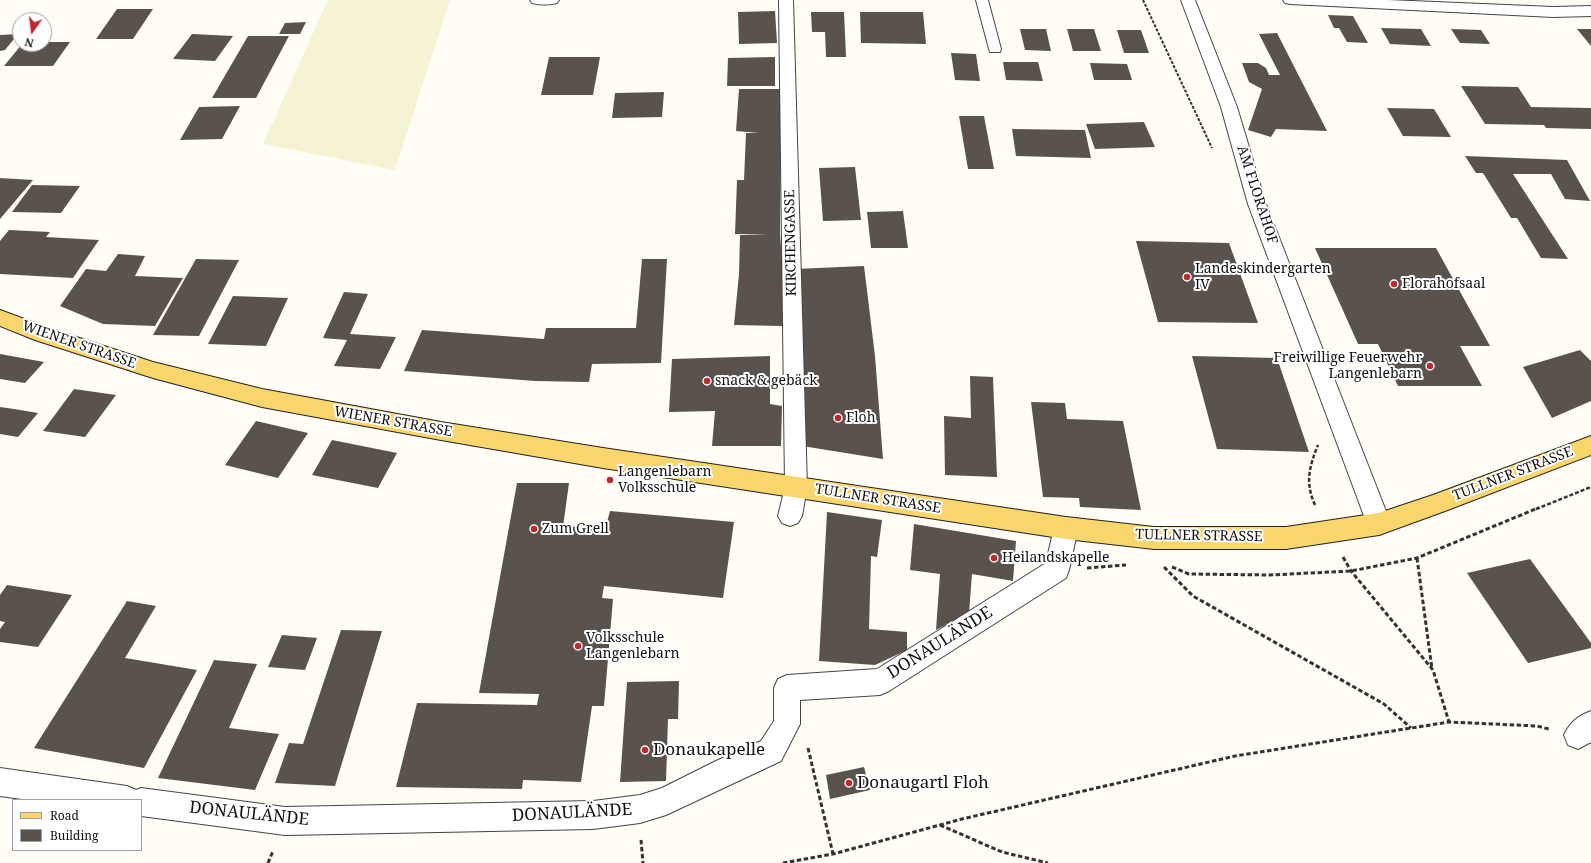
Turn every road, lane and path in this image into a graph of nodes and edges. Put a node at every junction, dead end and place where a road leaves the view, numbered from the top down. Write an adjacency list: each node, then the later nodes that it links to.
1 (537, 0): 2 (street)
2 (552, 0)
3 (786, 0): 11 (street, KIRCHENGASSE)
4 (982, 0): 8 (lane)
5 (1188, 0): 14 (street, AM FLORAHOF)
6 (1290, 0): 7 (street)
7 (1591, 11)
8 (995, 49)
9 (0, 318): 11 (main road, WIENER STRASSE)
10 (1591, 445): 14 (main road, TULLNER STRASSE)
11 (796, 487): 13 (street, KIRCHENGASSE); 15 (main road, TULLNER STRASSE)
12 (1591, 487): 17 (path)
13 (790, 516)
14 (1379, 524): 16 (main road, TULLNER STRASSE)
15 (1066, 528): 16 (main road, TULLNER STRASSE); 19 (street)
16 (1329, 532): 20 (path)
17 (1417, 558): 20 (path); 21 (path)
18 (1128, 565): 19 (path)
19 (1057, 570): 23 (street, DONAULÄNDE)
20 (1351, 571): 21 (path); 24 (path)
21 (1433, 670): 22 (path)
22 (1449, 722): 24 (path); 25 (path)
23 (787, 724): 28 (street, DONAULÄNDE); 31 (path)
24 (1411, 728): 29 (path)
25 (1584, 730)
26 (0, 782): 27 (street)
27 (119, 799)
28 (142, 802)
29 (939, 825): 31 (path); 34 (path)
30 (641, 836): 32 (path)
31 (833, 854): 33 (path)
32 (643, 863)
33 (783, 863)
34 (1048, 863)

